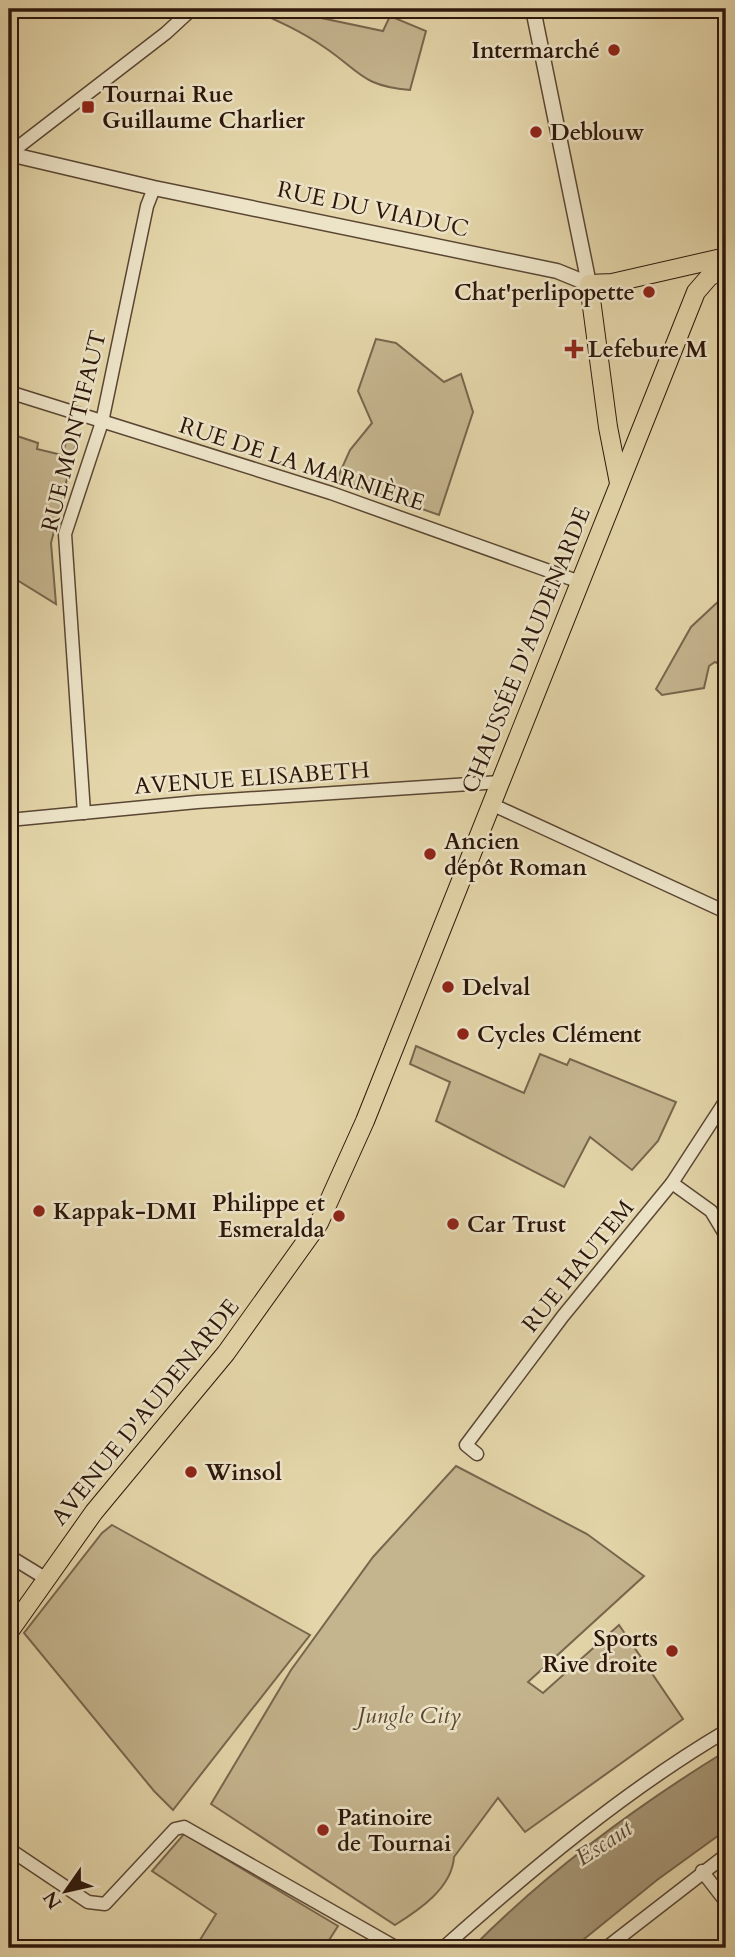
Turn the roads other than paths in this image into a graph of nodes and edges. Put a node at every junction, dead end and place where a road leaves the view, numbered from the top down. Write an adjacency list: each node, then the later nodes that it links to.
1 (192, 9): 3 (street)
2 (533, 9): 8 (street)
3 (9, 154): 4 (street, RUE DU VIADUC)
4 (154, 188): 8 (street, RUE DU VIADUC); 11 (street, RUE MONTIFAUT)
5 (726, 257): 6 (main road, RUE DU VIADUC)
6 (683, 267): 8 (main road, RUE DU VIADUC); 9 (main road)
7 (726, 268): 9 (main road)
8 (589, 284): 12 (main road)
9 (696, 292): 13 (main road, CHAUSSÉE D'AUDENARDE)
10 (9, 392): 11 (street, RUE DE LA MARNIÈRE)
11 (102, 422): 15 (street, RUE DE LA MARNIÈRE); 18 (street, RUE MONTIFAUT)
12 (610, 440): 13 (street); 14 (main road)
13 (636, 440): 14 (main road, CHAUSSÉE D'AUDENARDE)
14 (619, 483): 15 (main road, CHAUSSÉE D'AUDENARDE)
15 (580, 582): 16 (main road, CHAUSSÉE D'AUDENARDE)
16 (499, 782): 17 (main road, CHAUSSÉE D'AUDENARDE); 18 (street, AVENUE ELISABETH)
17 (491, 804): 20 (street); 23 (main road, CHAUSSÉE D'AUDENARDE)
18 (84, 813): 19 (street, AVENUE ELISABETH)
19 (9, 820)
20 (726, 912)
21 (726, 1100): 22 (street, RUE HAUTEM)
22 (672, 1183): 24 (street); 25 (street, RUE HAUTEM)
23 (320, 1223): 27 (main road, AVENUE D'AUDENARDE)
24 (726, 1236)
25 (477, 1454)
26 (9, 1556): 27 (street)
27 (45, 1578): 28 (main road, AVENUE D'AUDENARDE)
28 (9, 1632)
29 (726, 1731): 35 (street)
30 (9, 1849): 34 (street)
31 (726, 1855): 32 (street)
32 (702, 1871): 33 (street); 36 (street)
33 (726, 1902)
34 (397, 1948)
35 (443, 1948)
36 (606, 1948)

